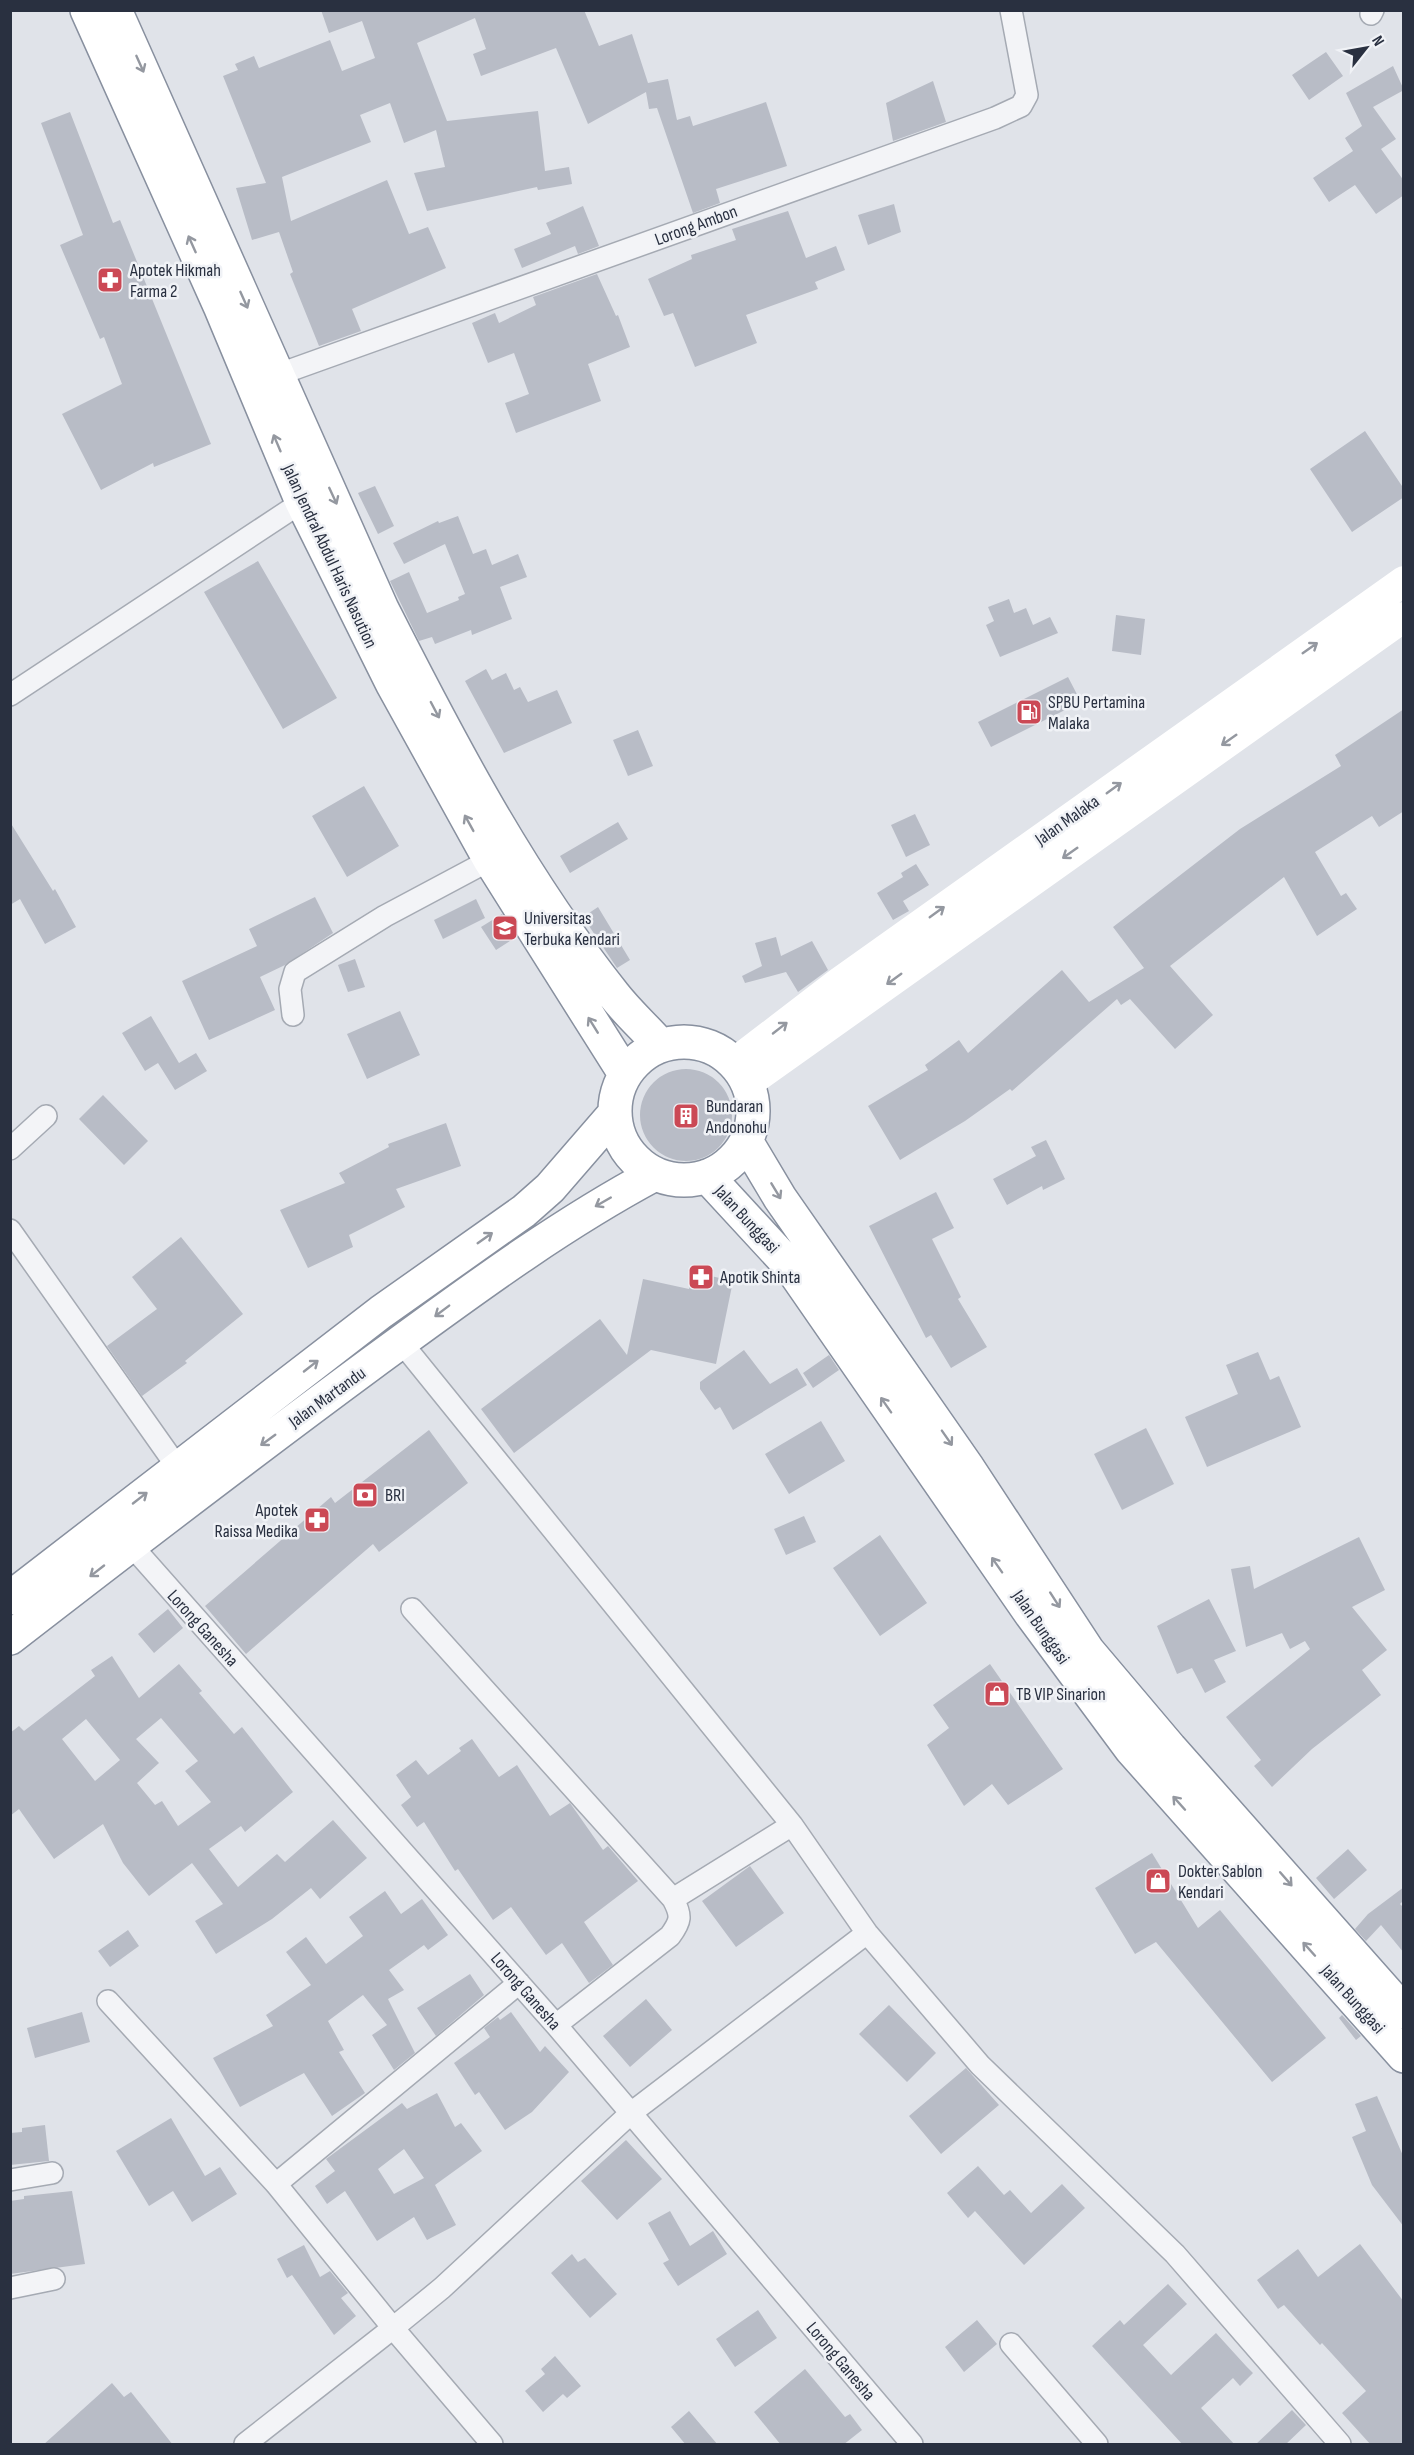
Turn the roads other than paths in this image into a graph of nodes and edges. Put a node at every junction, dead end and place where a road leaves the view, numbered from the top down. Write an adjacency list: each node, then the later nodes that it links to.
1 (1011, 10): 3 (street, Lorong Ambon)
2 (103, 15): 3 (highway, Jalan Jendral Abdul Haris Nasution, one-way to 3); 4 (highway, Jalan Jendral Abdul Haris Nasution, one-way to 2)
3 (277, 375): 7 (highway, Jalan Jendral Abdul Haris Nasution, one-way to 7)
4 (302, 502): 7 (highway, Jalan Jendral Abdul Haris Nasution); 8 (street)
5 (1404, 581): 13 (street, Jalan Malaka, one-way to 5)
6 (1404, 616): 13 (street, Jalan Malaka, one-way to 13)
7 (402, 677): 9 (highway, Jalan Jendral Abdul Haris Nasution, one-way to 7); 11 (highway, Jalan Jendral Abdul Haris Nasution, one-way to 11)
8 (10, 695)
9 (490, 860): 10 (street); 12 (highway, Jalan Jendral Abdul Haris Nasution, one-way to 9)
10 (293, 1015)
11 (660, 1045): 12 (highway); 13 (highway)
12 (625, 1074): 14 (highway)
13 (740, 1074): 16 (highway)
14 (615, 1113): 18 (highway); 22 (highway, Jalan Martandu, one-way to 14)
15 (46, 1116): 17 (street)
16 (746, 1141): 19 (highway); 28 (highway, Jalan Bunggasi, one-way to 28)
17 (10, 1149)
18 (655, 1174): 19 (highway); 21 (highway, Jalan Martandu, one-way to 21)
19 (707, 1176): 28 (highway, Jalan Bunggasi, one-way to 19)
20 (10, 1230): 22 (street)
21 (401, 1342): 23 (highway, Jalan Martandu, one-way to 23); 27 (street)
22 (178, 1468): 24 (highway, Jalan Martandu, one-way to 22)
23 (131, 1545): 26 (highway, Jalan Martandu, one-way to 26); 31 (street, Lorong Ganesha)
24 (10, 1598)
25 (412, 1609): 29 (street)
26 (10, 1638)
27 (792, 1825): 29 (street); 30 (street)
28 (1224, 1832): 33 (highway, Jalan Bunggasi, one-way to 33); 35 (highway, Jalan Bunggasi, one-way to 28)
29 (673, 1899): 34 (street)
30 (867, 1934): 36 (street); 48 (street)
31 (519, 1983): 34 (street, Lorong Ganesha); 39 (street)
32 (108, 2001): 39 (street)
33 (1404, 2012)
34 (556, 2025): 36 (street, Lorong Ganesha)
35 (1404, 2056)
36 (631, 2113): 42 (street); 46 (street, Lorong Ganesha)
37 (52, 2173): 38 (street)
38 (10, 2180)
39 (276, 2184): 42 (street)
40 (54, 2279): 41 (street)
41 (10, 2288)
42 (393, 2328): 44 (street); 45 (street)
43 (1011, 2344): 47 (street)
44 (245, 2445)
45 (492, 2445)
46 (912, 2445)
47 (1097, 2445)
48 (1340, 2445)

